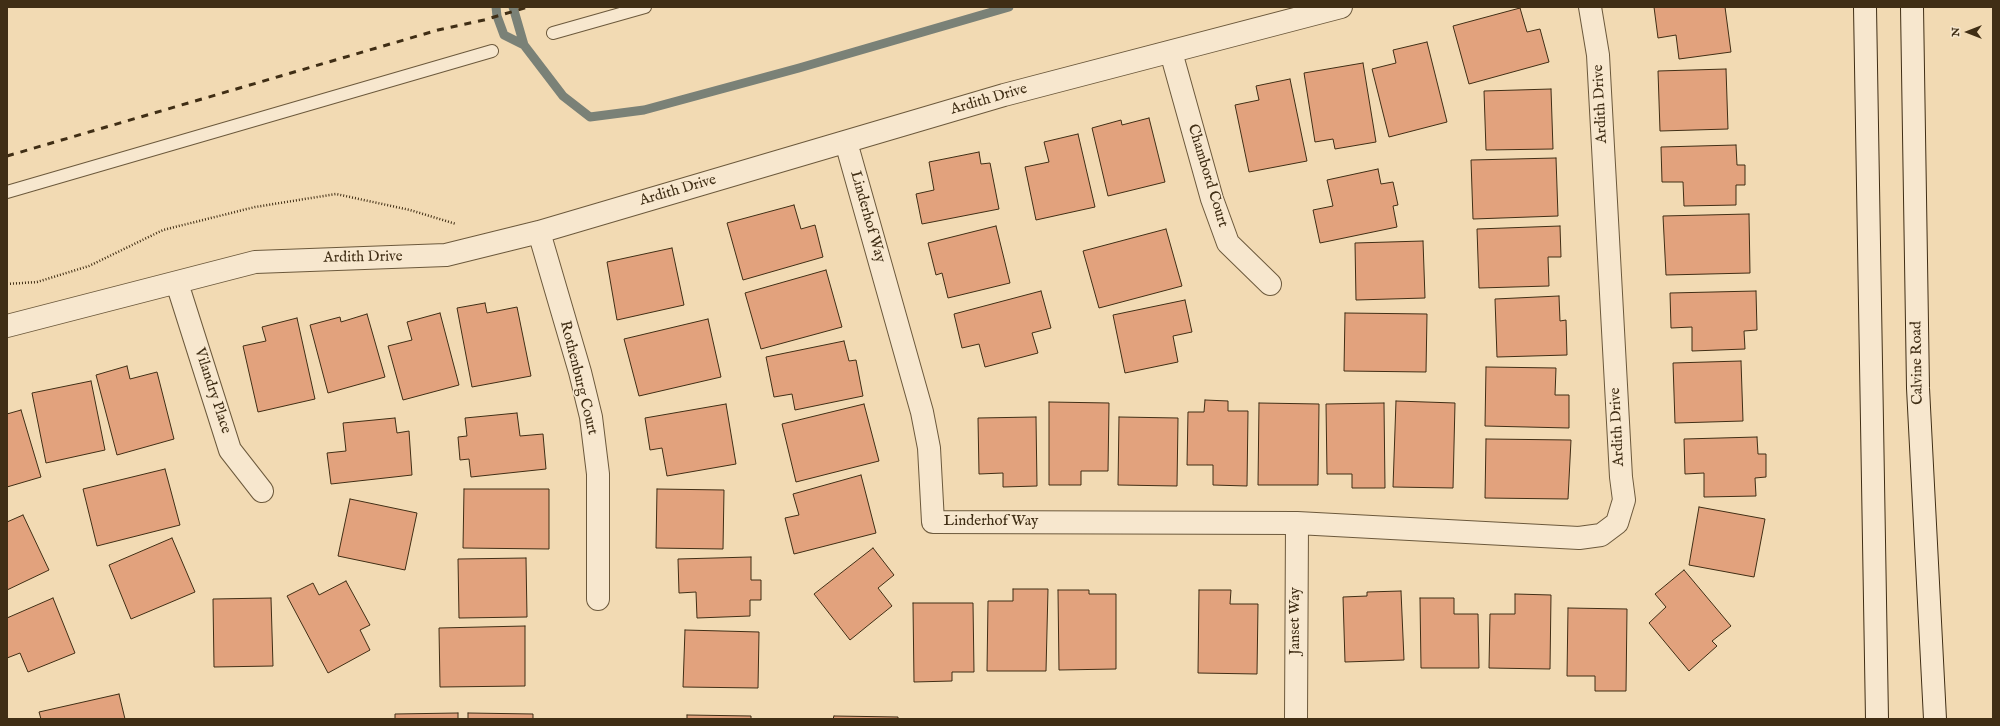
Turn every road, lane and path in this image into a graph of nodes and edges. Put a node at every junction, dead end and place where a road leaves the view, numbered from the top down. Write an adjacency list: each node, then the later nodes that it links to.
1 (645, 7): 6 (lane)
2 (1341, 7): 8 (street, Ardith Drive)
3 (1590, 7): 18 (street, Ardith Drive)
4 (1865, 7): 21 (street)
5 (1912, 7): 22 (street, Calvine Road)
6 (553, 34)
7 (492, 51): 10 (lane)
8 (1171, 52): 9 (street, Ardith Drive); 15 (street, Chambord Court)
9 (846, 142): 12 (street, Ardith Drive); 18 (street, Linderhof Way)
10 (7, 192)
11 (458, 225): 14 (path)
12 (538, 232): 13 (street, Ardith Drive); 19 (street, Rothenburg Court)
13 (177, 283): 16 (street, Ardith Drive); 17 (street, Vilandry Place)
14 (7, 284)
15 (1270, 284)
16 (7, 326)
17 (262, 491)
18 (1297, 523): 20 (street, Janset Way)
19 (598, 599)
20 (1296, 719)
21 (1877, 719)
22 (1935, 719)

